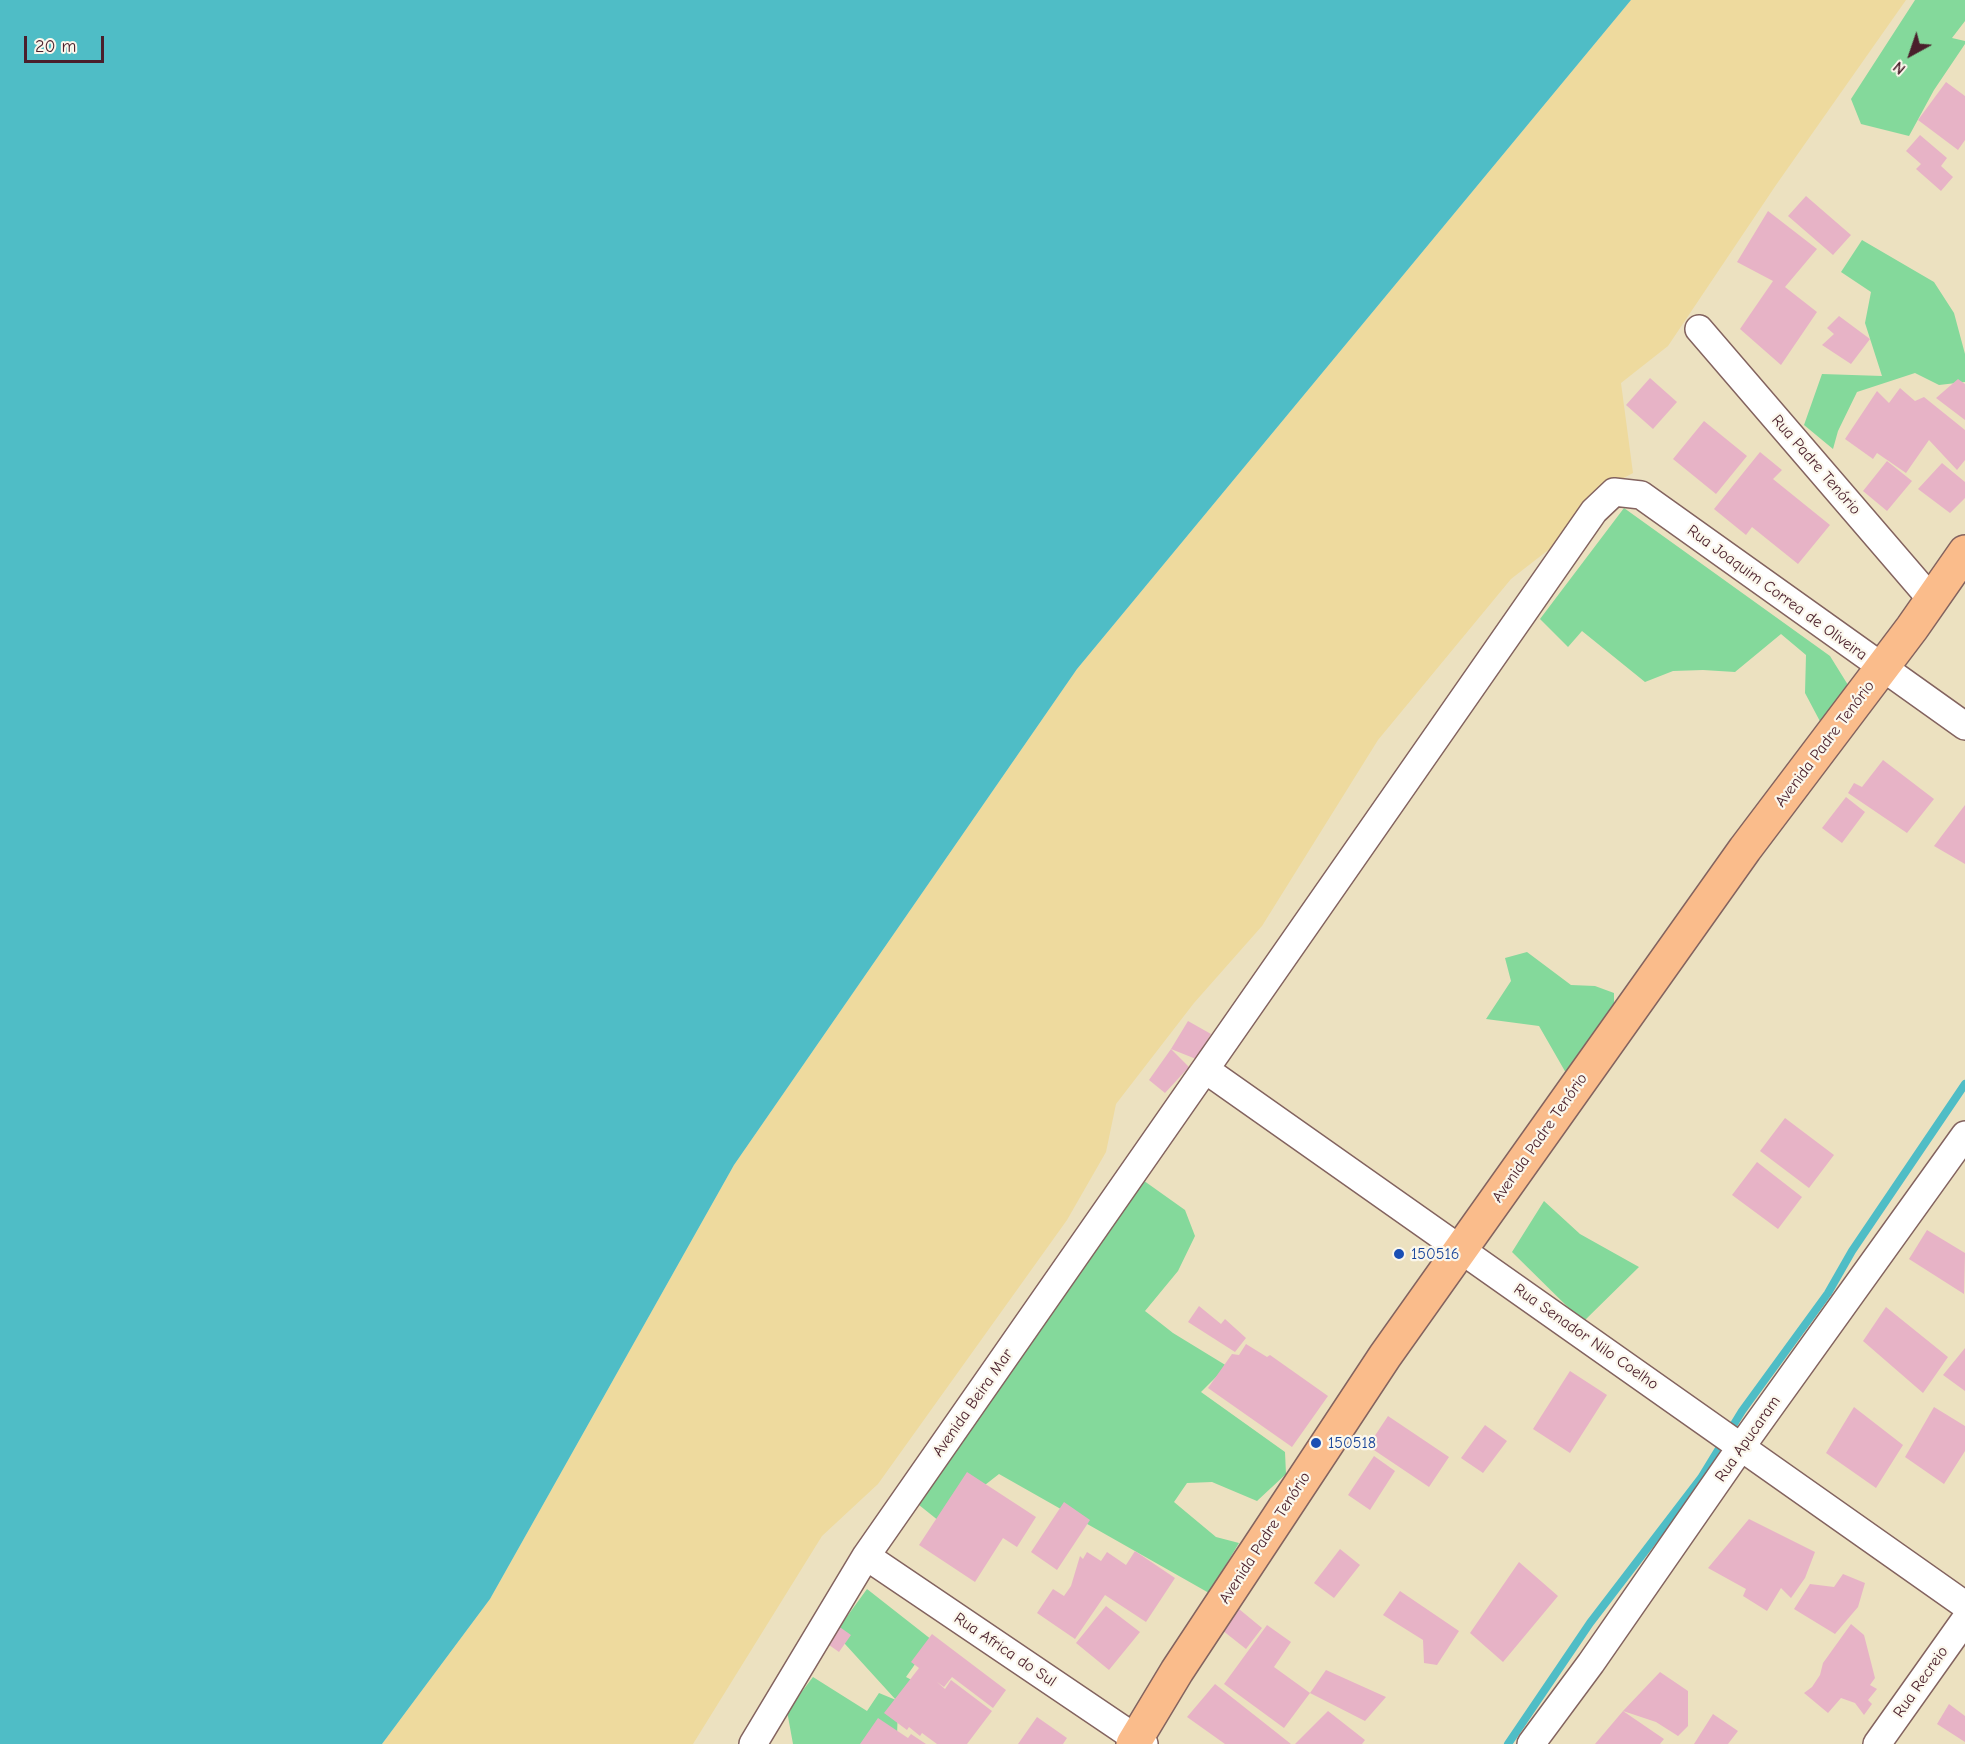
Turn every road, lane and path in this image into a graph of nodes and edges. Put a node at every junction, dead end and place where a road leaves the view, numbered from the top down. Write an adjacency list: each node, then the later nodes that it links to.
1 (1699, 329): 4 (street, Rua Padre Tenório)
2 (1614, 492): 5 (street, Rua Joaquim Correa de Oliveira); 7 (street, Avenida Beira Mar)
3 (1965, 552): 4 (main road, Avenida Padre Tenório)
4 (1932, 600): 5 (main road, Avenida Padre Tenório)
5 (1882, 668): 6 (street, Rua Joaquim Correa de Oliveira); 9 (main road, Avenida Padre Tenório)
6 (1965, 726)
7 (1206, 1070): 9 (street, Rua Senador Nilo Coelho); 11 (street, Avenida Beira Mar)
8 (1965, 1135): 10 (street, Rua Apucaram)
9 (1462, 1249): 10 (street, Rua Senador Nilo Coelho); 14 (main road, Avenida Padre Tenório)
10 (1741, 1447): 12 (street, Rua Senador Nilo Coelho); 16 (street, Rua Apucaram)
11 (866, 1556): 14 (street, Rua Africa do Sul); 15 (street, Avenida Beira Mar)
12 (1965, 1605)
13 (1965, 1620): 17 (street, Rua Recreio)
14 (1138, 1742)
15 (753, 1744)
16 (1531, 1744)
17 (1877, 1744)

